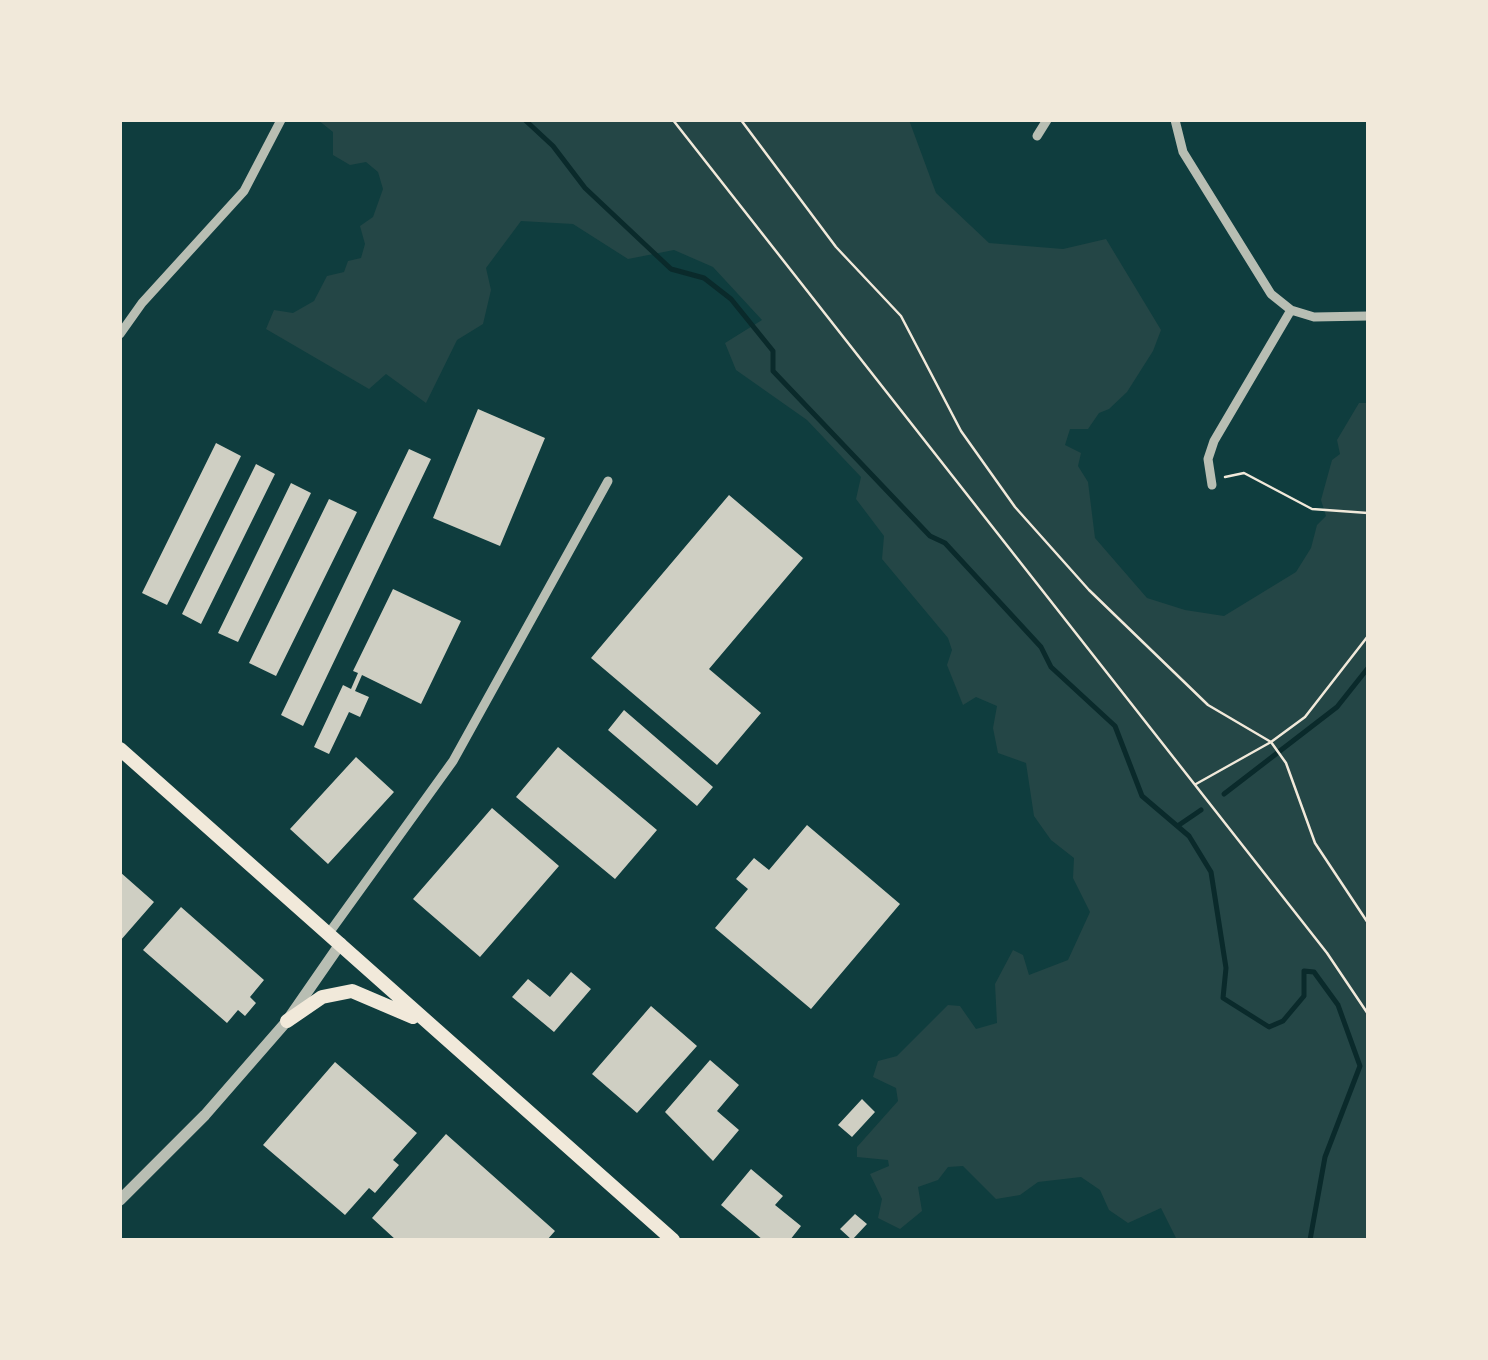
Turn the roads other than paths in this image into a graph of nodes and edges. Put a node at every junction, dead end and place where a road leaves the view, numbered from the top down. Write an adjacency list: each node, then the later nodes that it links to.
1 (281, 120): 7 (street)
2 (1048, 120): 4 (street)
3 (1175, 120): 5 (street)
4 (1038, 136)
5 (1291, 310): 6 (street); 9 (street)
6 (1368, 316)
7 (120, 334)
8 (608, 481): 11 (street)
9 (1212, 485)
10 (120, 749): 11 (main road)
11 (335, 938): 12 (street); 13 (main road)
12 (287, 1020): 13 (main road); 14 (street)
13 (423, 1021): 15 (main road)
14 (120, 1200)
15 (673, 1240)

